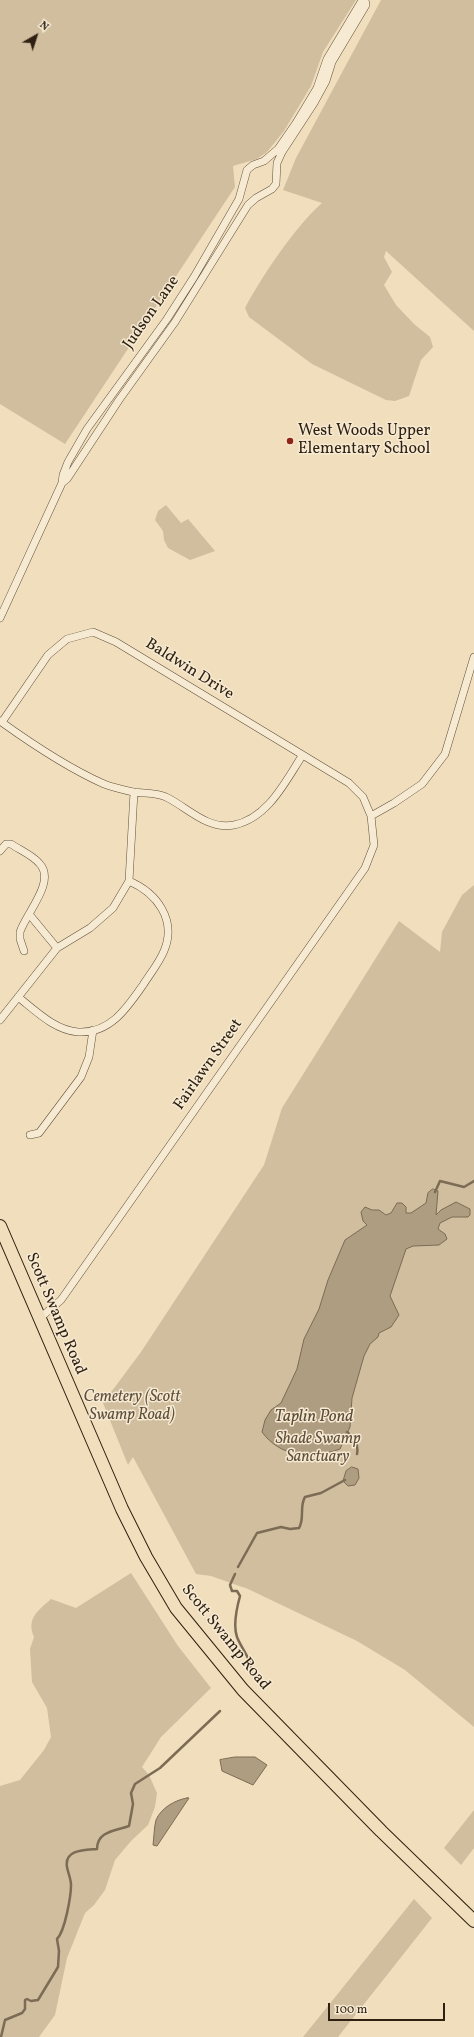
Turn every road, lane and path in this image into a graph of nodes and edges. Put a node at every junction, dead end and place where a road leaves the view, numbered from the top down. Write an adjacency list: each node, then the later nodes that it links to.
1 (365, 0): 2 (street, Judson Lane); 3 (street, Judson Lane)
2 (264, 161): 3 (street); 4 (street, Judson Lane)
3 (276, 170): 4 (street, Judson Lane)
4 (62, 483): 5 (street, Judson Lane)
5 (0, 618)
6 (474, 657): 10 (street)
7 (1, 722): 8 (street, Baldwin Drive); 9 (street)
8 (302, 756): 9 (street); 10 (street, Baldwin Drive)
9 (134, 792): 12 (street)
10 (371, 816): 21 (street, Fairlawn Street)
11 (0, 851): 13 (street)
12 (129, 881): 14 (street); 18 (street)
13 (29, 914): 14 (street); 15 (street)
14 (57, 948): 16 (street)
15 (24, 951)
16 (18, 997): 17 (street); 18 (street)
17 (0, 1020)
18 (93, 1030): 19 (street)
19 (30, 1136)
20 (0, 1226): 21 (highway, Scott Swamp Road)
21 (40, 1318): 22 (highway, Scott Swamp Road)
22 (474, 1921)

